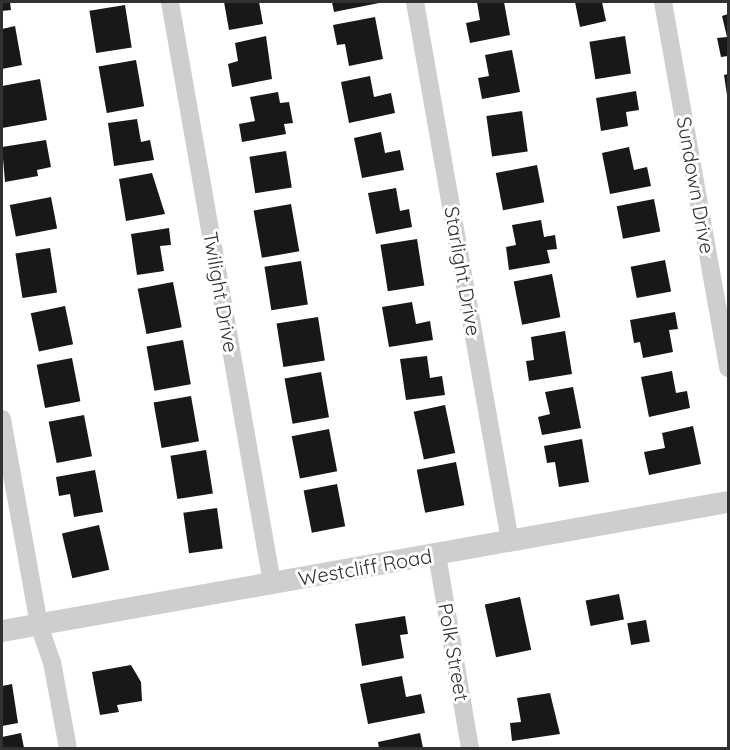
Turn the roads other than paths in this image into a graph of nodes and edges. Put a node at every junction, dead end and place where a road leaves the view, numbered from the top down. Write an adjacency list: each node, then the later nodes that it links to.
1 (170, 2): 9 (street, Twilight Drive)
2 (415, 2): 7 (street, Starlight Drive)
3 (663, 2): 4 (street, Sundown Drive)
4 (729, 368)
5 (2, 418): 10 (street)
6 (729, 502): 7 (street, Westcliff Road)
7 (510, 541): 8 (street, Westcliff Road)
8 (437, 555): 9 (street, Westcliff Road); 13 (street, Polk Street)
9 (272, 583): 10 (street, Westcliff Road)
10 (39, 625): 11 (street, Westcliff Road); 12 (street)
11 (2, 631)
12 (68, 748)
13 (471, 748)

